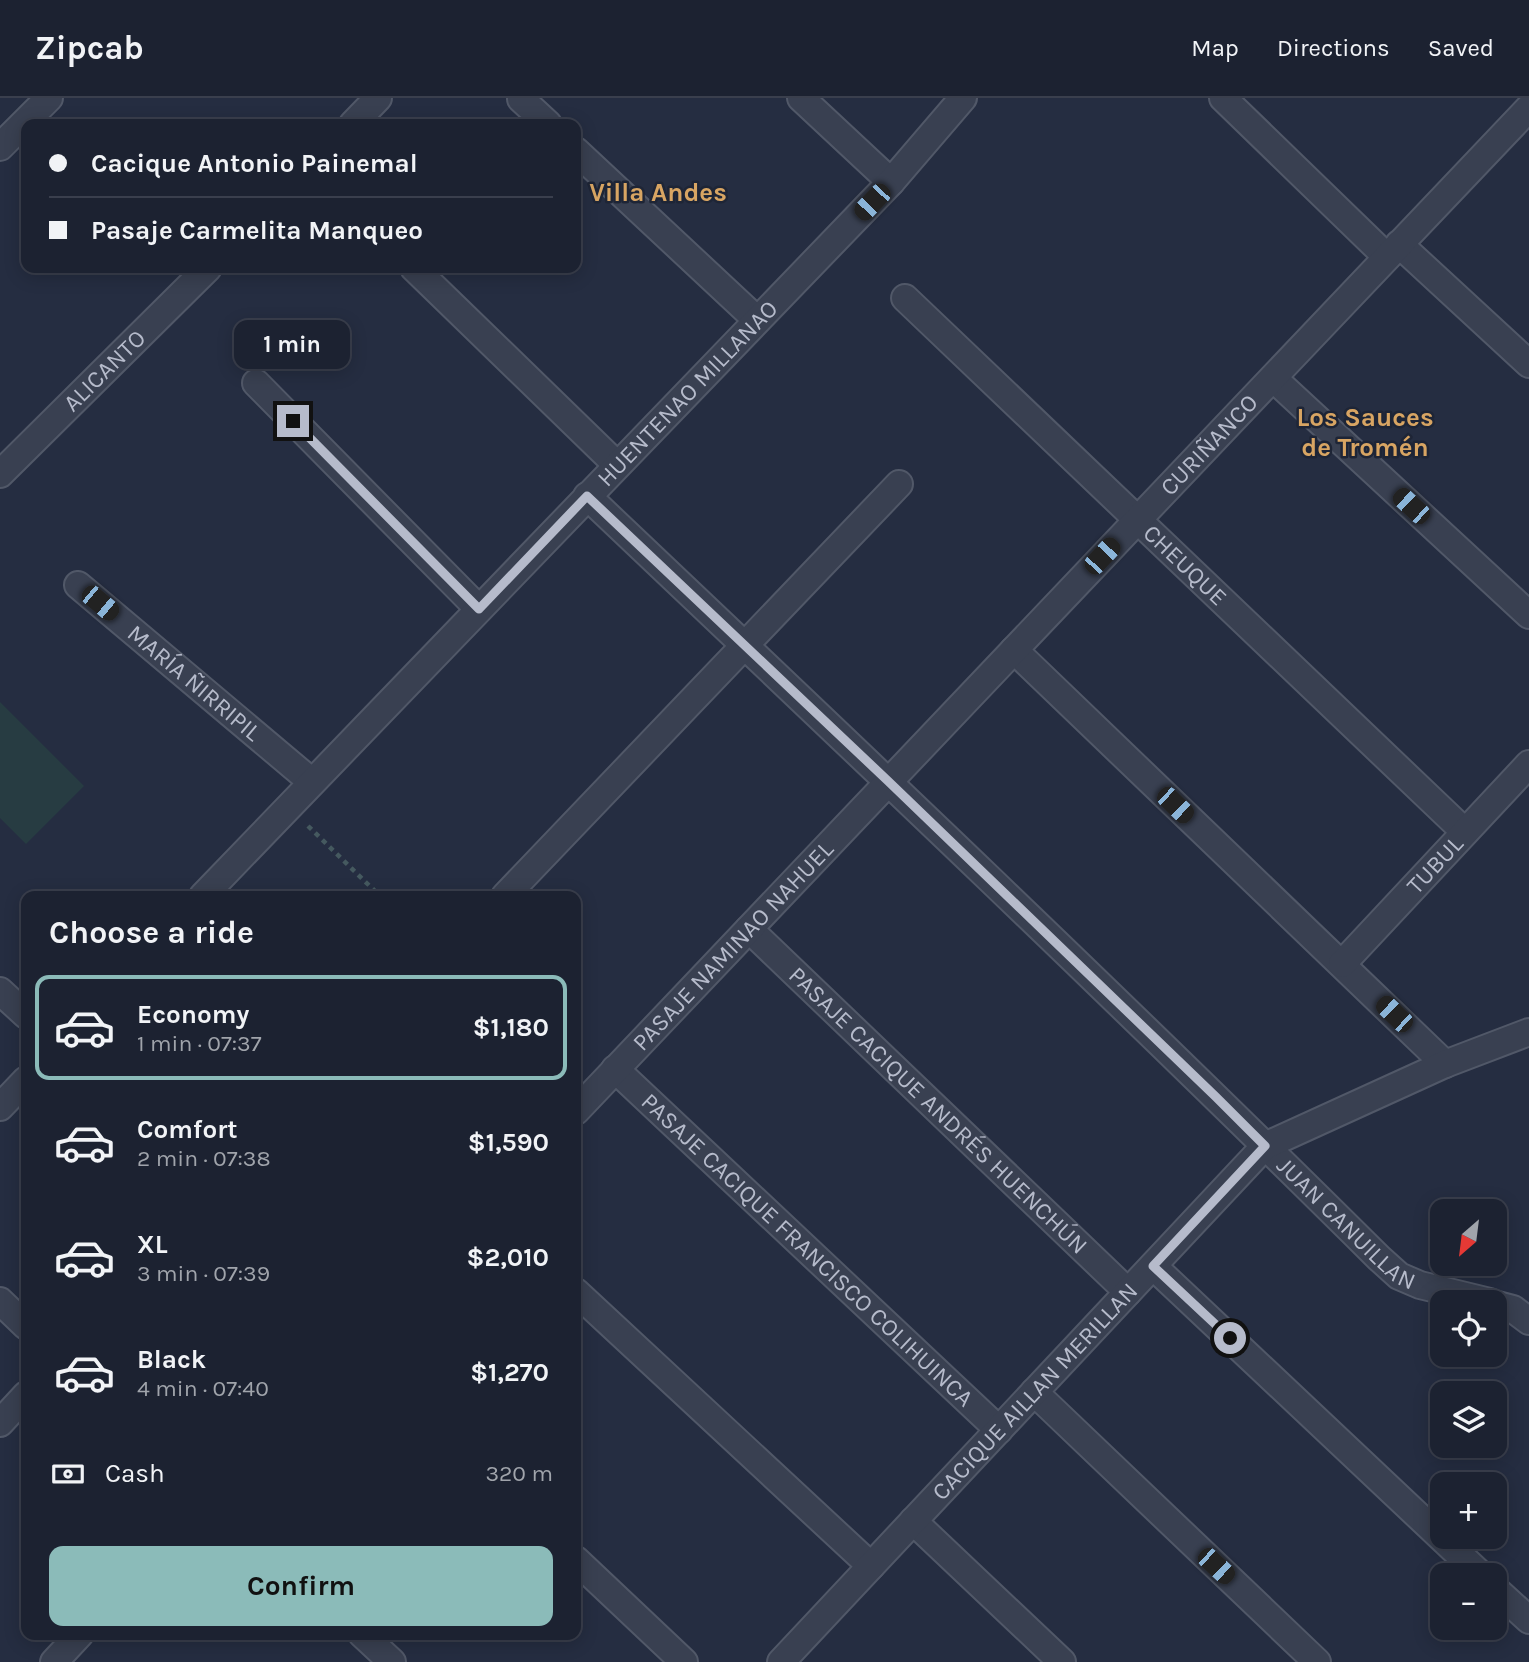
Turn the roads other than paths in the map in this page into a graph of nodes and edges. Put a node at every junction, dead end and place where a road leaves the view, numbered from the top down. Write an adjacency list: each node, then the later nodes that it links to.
1 (378, 98): 9 (street)
2 (801, 98): 14 (street)
3 (963, 98): 14 (street, HUENTENAO MILLANAO)
4 (1223, 98): 15 (street)
5 (521, 99): 10 (street)
6 (37, 104): 8 (street)
7 (1522, 106): 15 (street, CURIÑANCO)
8 (24, 119)
9 (358, 119)
10 (543, 119)
11 (21, 123): 12 (street)
12 (0, 147)
13 (581, 155): 19 (street)
14 (891, 182): 19 (street, HUENTENAO MILLANAO)
15 (1393, 251): 20 (street); 21 (street, CURIÑANCO)
16 (203, 273): 24 (street, ALICANTO)
17 (419, 273): 23 (street)
18 (905, 298): 27 (street, CHEUQUE)
19 (757, 320): 23 (street, HUENTENAO MILLANAO)
20 (1529, 364)
21 (1273, 378): 27 (street, CURIÑANCO); 30 (street)
22 (256, 383): 29 (street)
23 (617, 465): 26 (street, HUENTENAO MILLANAO)
24 (0, 474)
25 (899, 484): 31 (street)
26 (587, 496): 29 (street, HUENTENAO MILLANAO); 31 (street, JUAN CANUILLAN)
27 (1138, 519): 32 (street, CURIÑANCO); 36 (street, CHEUQUE)
28 (78, 585): 35 (street, MARÍA ÑIRRIPIL)
29 (479, 609): 35 (street, HUENTENAO MILLANAO)
30 (1529, 615)
31 (745, 645): 34 (street, JUAN CANUILLAN); 38 (street)
32 (1014, 650): 34 (street, CURIÑANCO); 40 (street)
33 (1529, 764): 36 (street, TUBUL)
34 (888, 781): 39 (street, PASAJE NAMINAO NAHUEL); 49 (street, JUAN CANUILLAN)
35 (312, 782): 37 (street, HUENTENAO MILLANAO)
36 (1465, 832): 40 (street, TUBUL)
37 (208, 891)
38 (510, 891)
39 (749, 929): 45 (street, PASAJE NAMINAO NAHUEL); 52 (street, PASAJE CACIQUE ANDRÉS HUENCHÚN)
40 (1342, 964): 44 (street)
41 (0, 991): 42 (street)
42 (21, 1010)
43 (1529, 1031): 44 (street, CACIQUE AILLAN MERILLAN)
44 (1445, 1064): 49 (street, CACIQUE AILLAN MERILLAN)
45 (615, 1069): 47 (street, PASAJE NAMINAO NAHUEL); 61 (street, PASAJE CACIQUE FRANCISCO COLIHUINCA)
46 (21, 1085): 48 (street)
47 (581, 1106)
48 (0, 1107)
49 (1265, 1146): 50 (street, CACIQUE AILLAN MERILLAN); 51 (street, JUAN CANUILLAN)
50 (1153, 1266): 52 (street, CACIQUE AILLAN MERILLAN); 63 (street)
51 (1440, 1290)
52 (1128, 1292): 58 (street, CACIQUE AILLAN MERILLAN)
53 (581, 1297): 65 (street)
54 (0, 1301): 56 (street)
55 (1507, 1308): 57 (street, JUAN CANUILLAN)
56 (21, 1321)
57 (1529, 1321)
58 (1034, 1392): 61 (street, CACIQUE AILLAN MERILLAN); 75 (street)
59 (21, 1400): 60 (street)
60 (0, 1423)
61 (999, 1430): 62 (street, CACIQUE AILLAN MERILLAN)
62 (913, 1521): 65 (street, CACIQUE AILLAN MERILLAN); 74 (street)
63 (1468, 1563)
64 (581, 1565): 73 (street)
65 (871, 1566): 70 (street, CACIQUE AILLAN MERILLAN)
66 (1507, 1600): 67 (street)
67 (1529, 1620)
68 (75, 1640): 71 (street)
69 (368, 1640): 72 (street)
70 (792, 1658)
71 (58, 1661)
72 (392, 1662)
73 (684, 1662)
74 (1062, 1662)
75 (1317, 1662)

